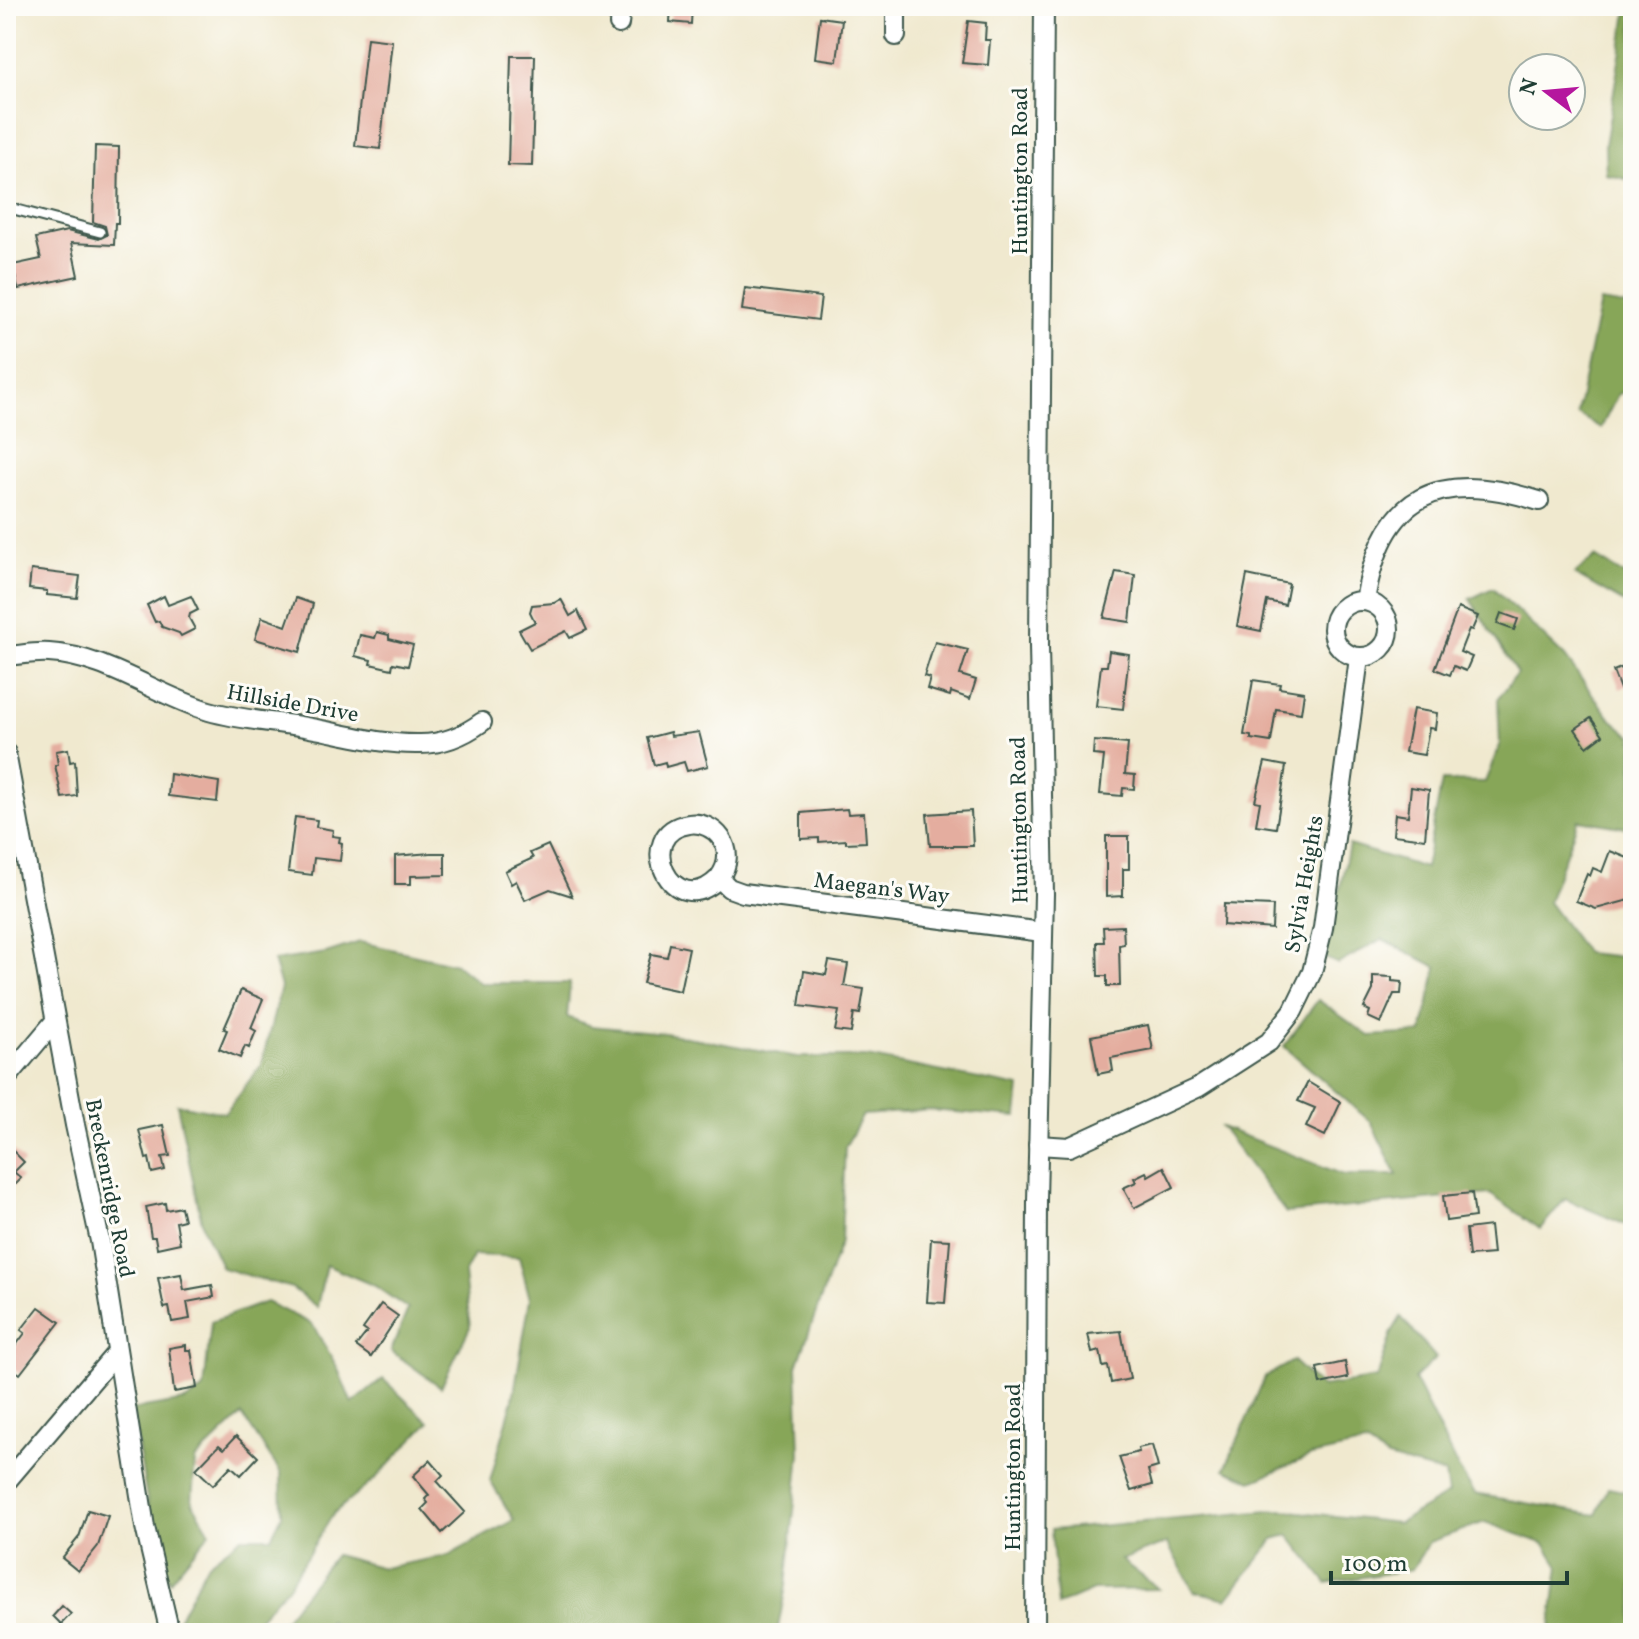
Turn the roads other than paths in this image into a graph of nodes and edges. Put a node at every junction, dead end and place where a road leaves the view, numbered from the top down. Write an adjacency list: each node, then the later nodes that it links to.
1 (896, 6): 3 (street)
2 (1044, 6): 13 (street, Huntington Road)
3 (896, 36)
4 (6, 207): 5 (lane)
5 (100, 232)
6 (1539, 501): 7 (street)
7 (1365, 601): 9 (street); 9 (street)
8 (6, 656): 10 (street, Hillside Drive)
9 (1359, 658): 16 (street, Sylvia Heights)
10 (482, 722)
11 (6, 753): 14 (street, Breckenridge Road)
12 (719, 878): 13 (street, Maegan's Way)
13 (1042, 932): 16 (street, Huntington Road)
14 (55, 1021): 15 (street); 17 (street, Breckenridge Road)
15 (6, 1079)
16 (1038, 1145): 20 (street, Huntington Road)
17 (116, 1353): 18 (street); 19 (street, Breckenridge Road)
18 (6, 1482)
19 (170, 1633)
20 (1035, 1633)

